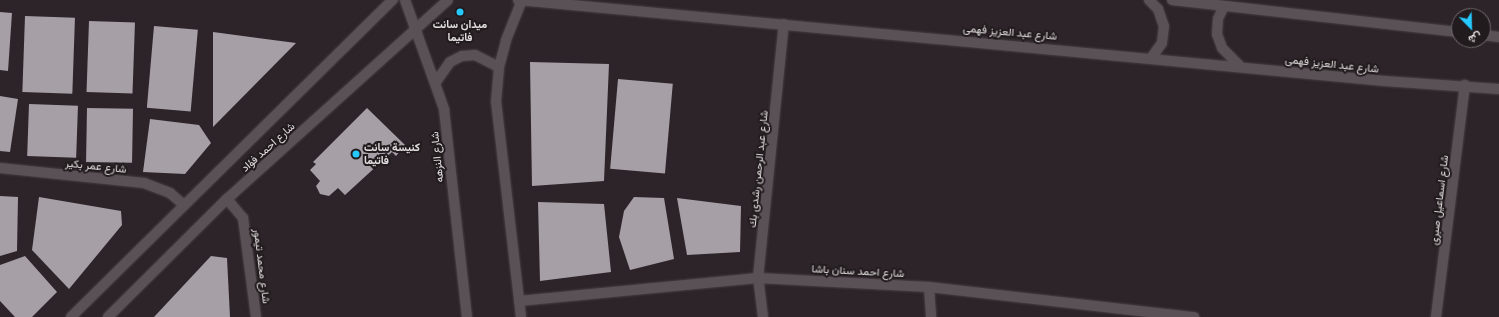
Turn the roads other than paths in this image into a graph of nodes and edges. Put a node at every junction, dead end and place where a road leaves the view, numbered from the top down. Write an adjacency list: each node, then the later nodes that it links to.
1 (393, 0): 20 (street, شارع احمد فؤاد)
2 (405, 0): 11 (street, شارع النزهه)
3 (448, 0): 11 (street, شارع احمد فؤاد)
4 (518, 0): 5 (street, شارع عبد العزيز فهمى)
5 (522, 0): 9 (street, شارع عبد العزيز فهمى); 13 (street)
6 (1149, 0): 12 (street)
7 (1172, 0): 8 (street)
8 (1224, 6): 10 (street); 14 (street)
9 (784, 24): 12 (street, شارع عبد العزيز فهمى); 21 (street, شارع عبد الرحمن رشدى بك)
10 (1451, 31)
11 (416, 32): 15 (street, شارع النزهه); 19 (street, شارع احمد فؤاد)
12 (1152, 57): 14 (street, شارع عبد العزيز فهمى)
13 (499, 67): 15 (street); 23 (street)
14 (1243, 68): 16 (street, شارع عبد العزيز فهمى)
15 (436, 82): 27 (street, شارع النزهه)
16 (1465, 85): 17 (street, شارع عبد العزيز فهمى); 32 (street, شارع اسماعيل صبرى)
17 (1499, 89)
18 (0, 168): 20 (street, شارع عمر بكير)
19 (227, 199): 25 (street, شارع احمد فؤاد); 26 (street, شارع محمد تيمور)
20 (184, 205): 24 (street, شارع احمد فؤاد)
21 (758, 278): 22 (street, شارع احمد سنان باشا); 23 (street, شارع احمد سنان باشا); 29 (street, شارع عبد الرحمن رشدى بك)
22 (929, 287): 30 (street); 31 (street, شارع احمد سنان باشا)
23 (519, 301): 28 (street)
24 (71, 317)
25 (108, 317)
26 (256, 317)
27 (467, 317)
28 (521, 317)
29 (763, 317)
30 (931, 317)
31 (1194, 317)
32 (1436, 317)

